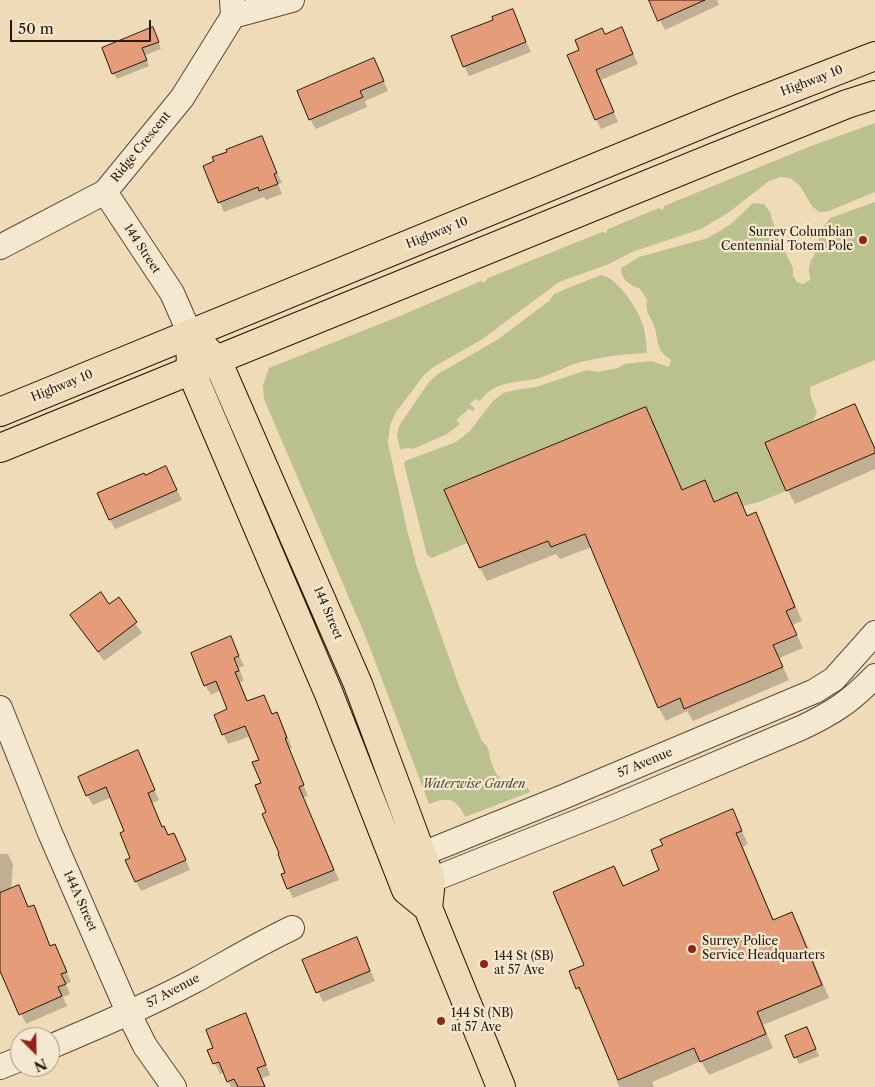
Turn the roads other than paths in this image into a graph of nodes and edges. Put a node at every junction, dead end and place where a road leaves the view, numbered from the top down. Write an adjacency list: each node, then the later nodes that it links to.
1 (292, 0): 2 (street)
2 (233, 8): 5 (street, Ridge Crescent)
3 (875, 56): 7 (main road, Highway 10)
4 (875, 95): 8 (main road)
5 (105, 192): 6 (street, Ridge Crescent); 7 (street, 144 Street)
6 (0, 246)
7 (190, 334): 8 (main road, 144 Street); 9 (main road, 144 Street); 10 (main road, Highway 10)
8 (217, 360): 9 (main road); 15 (main road, 144 Street)
9 (191, 371): 11 (main road); 16 (main road, 144 Street)
10 (0, 412)
11 (0, 448)
12 (875, 633): 15 (street, 57 Avenue)
13 (875, 676): 17 (street)
14 (0, 708): 21 (street, 144A Street)
15 (422, 854): 16 (street, 57 Avenue); 17 (main road, 144 Street)
16 (396, 865): 18 (main road, 144 Street)
17 (431, 880): 18 (street); 19 (main road, 144 Street)
18 (406, 890): 19 (main road, 144 Street)
19 (428, 908): 24 (main road, 144 Street)
20 (292, 928): 21 (street, 57 Avenue)
21 (129, 1014): 22 (street, 57 Avenue); 23 (street, 144A Street)
22 (60, 1043)
23 (174, 1087)
24 (501, 1087)

